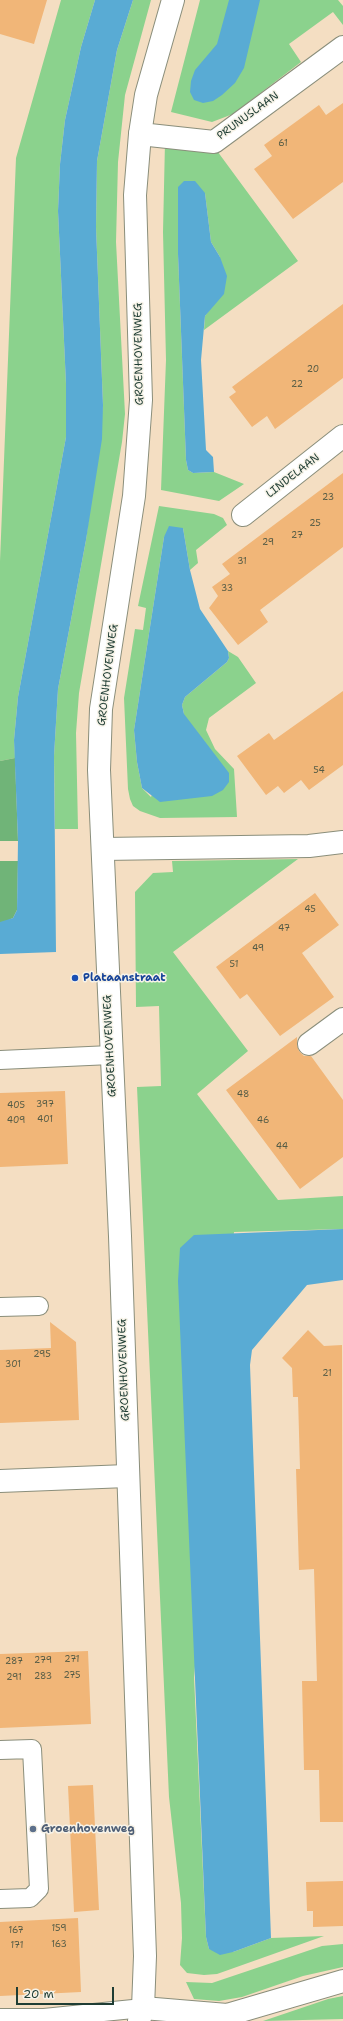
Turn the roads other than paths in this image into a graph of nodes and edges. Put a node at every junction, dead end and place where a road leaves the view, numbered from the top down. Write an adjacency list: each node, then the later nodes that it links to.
1 (173, 0): 3 (street, GROENHOVENWEG)
2 (343, 47): 3 (street, PRUNUSLAAN)
3 (140, 134): 7 (street, GROENHOVENWEG)
4 (343, 436): 5 (street, LINDELAAN)
5 (243, 515)
6 (343, 842): 7 (street)
7 (103, 849): 10 (street, GROENHOVENWEG)
8 (343, 1019): 9 (street)
9 (309, 1044)
10 (110, 1055): 11 (lane); 14 (street, GROENHOVENWEG)
11 (0, 1060)
12 (39, 1306): 13 (lane)
13 (0, 1307)
14 (127, 1476): 15 (street); 19 (street, GROENHOVENWEG)
15 (0, 1481)
16 (0, 1750): 17 (lane)
17 (0, 1899)
18 (343, 1981): 19 (street)
19 (141, 2014): 20 (lane)
20 (0, 2018)

